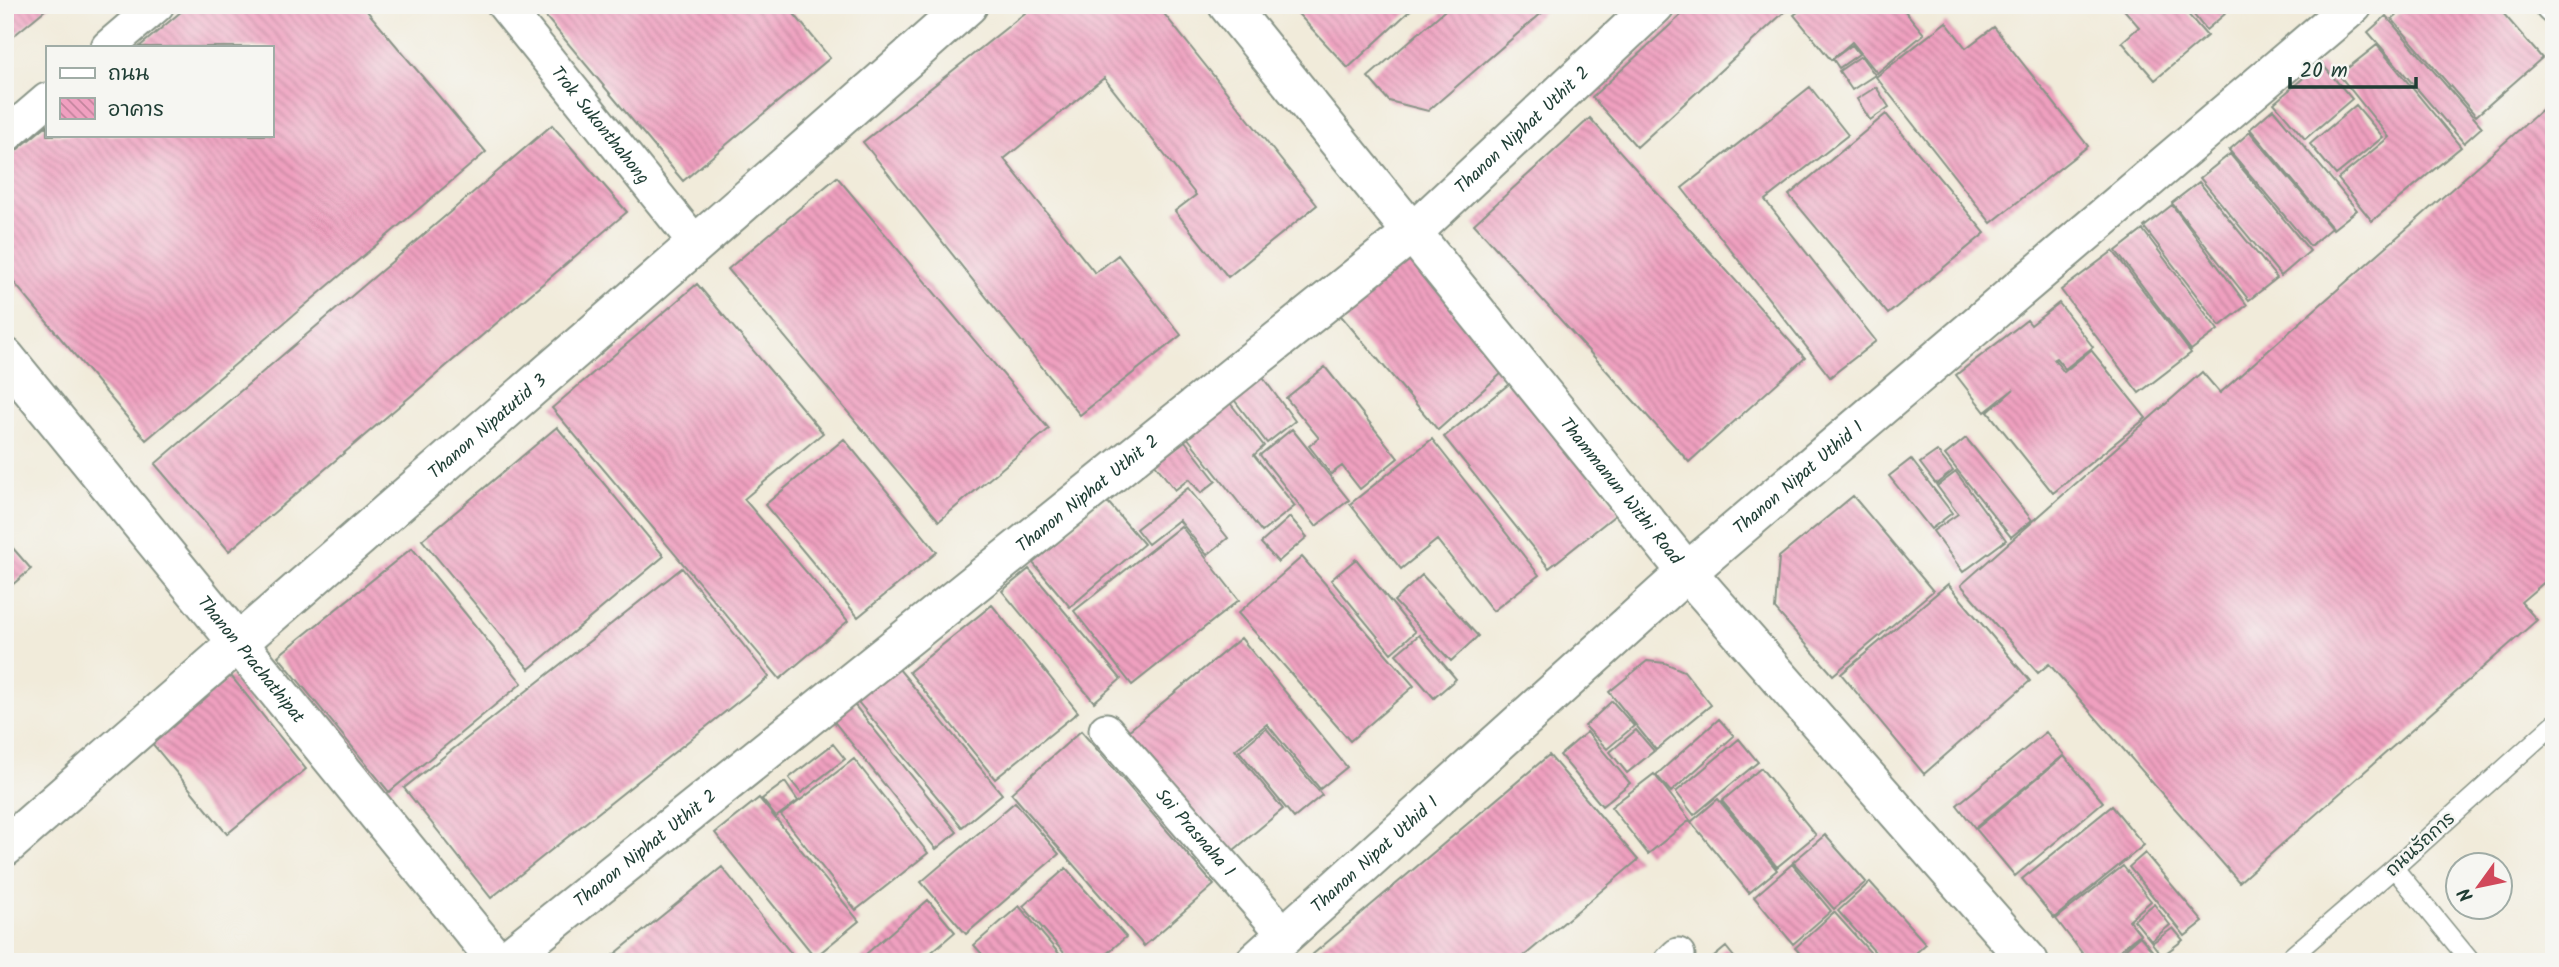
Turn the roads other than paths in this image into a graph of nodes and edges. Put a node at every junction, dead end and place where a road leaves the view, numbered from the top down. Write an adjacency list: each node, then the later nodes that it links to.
1 (158, 5): 7 (street)
2 (504, 5): 11 (street, Trok Sukonthahong)
3 (968, 5): 11 (street, Thanon Nipatutid 3)
4 (1228, 5): 10 (street, Thammanun Withi Road)
5 (1655, 5): 10 (street, Thanon Niphat Uthit 2)
6 (2353, 5): 13 (street, Thanon Nipat Uthid 1)
7 (109, 46)
8 (46, 101): 9 (street)
9 (5, 136)
10 (1413, 232): 13 (street, Thammanun Withi Road); 20 (street, Thanon Niphat Uthit 2)
11 (697, 245): 14 (street, Thanon Nipatutid 3)
12 (5, 357): 14 (street, Thanon Prachathipat)
13 (1687, 572): 19 (street, Thanon Nipat Uthid 1); 22 (street, Thammanun Withi Road)
14 (236, 643): 17 (street, Thanon Nipatutid 3); 20 (street, Thanon Prachathipat)
15 (2554, 724): 18 (lane, ถนนรัถการ)
16 (1106, 730): 19 (street, Soi Prasnaha 1)
17 (5, 847)
18 (2394, 868): 23 (lane, ถนนรัถการ); 24 (lane)
19 (1285, 934): 21 (street, Thanon Nipat Uthid 1)
20 (501, 962)
21 (1255, 962)
22 (2029, 962)
23 (2285, 962)
24 (2471, 962)

